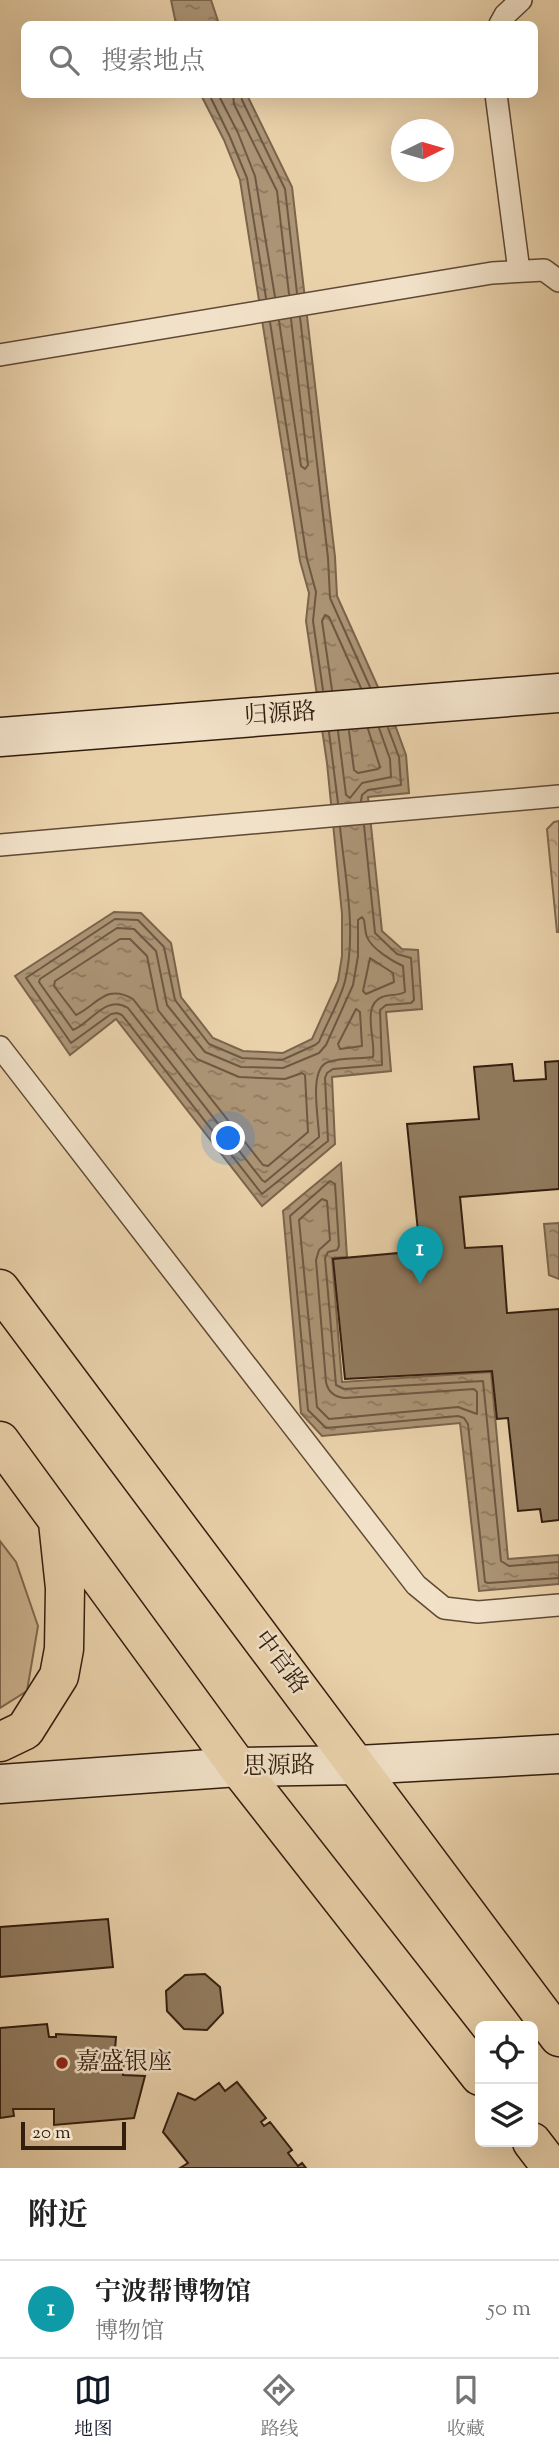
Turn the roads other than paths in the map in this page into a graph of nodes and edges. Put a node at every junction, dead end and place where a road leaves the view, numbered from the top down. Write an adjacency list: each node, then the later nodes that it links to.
1 (521, 0): 2 (lane)
2 (502, 21)
3 (497, 98): 4 (lane)
4 (519, 271): 5 (lane); 6 (lane)
5 (559, 281)
6 (0, 355)
7 (559, 694): 8 (street, 归源路)
8 (0, 737)
9 (559, 796): 10 (lane)
10 (0, 845)
11 (0, 1047): 15 (lane)
12 (0, 1289): 18 (main road, 中官路)
13 (0, 1441): 14 (main road)
14 (58, 1520): 16 (main road); 19 (main road)
15 (559, 1605)
16 (0, 1742)
17 (559, 1755): 18 (street, 思源路)
18 (358, 1765): 19 (street, 思源路); 21 (main road, 中官路)
19 (238, 1767): 20 (street, 思源路); 22 (main road)
20 (0, 1784)
21 (559, 2037)
22 (475, 2070)
23 (536, 2147): 24 (main road)
24 (552, 2168)

